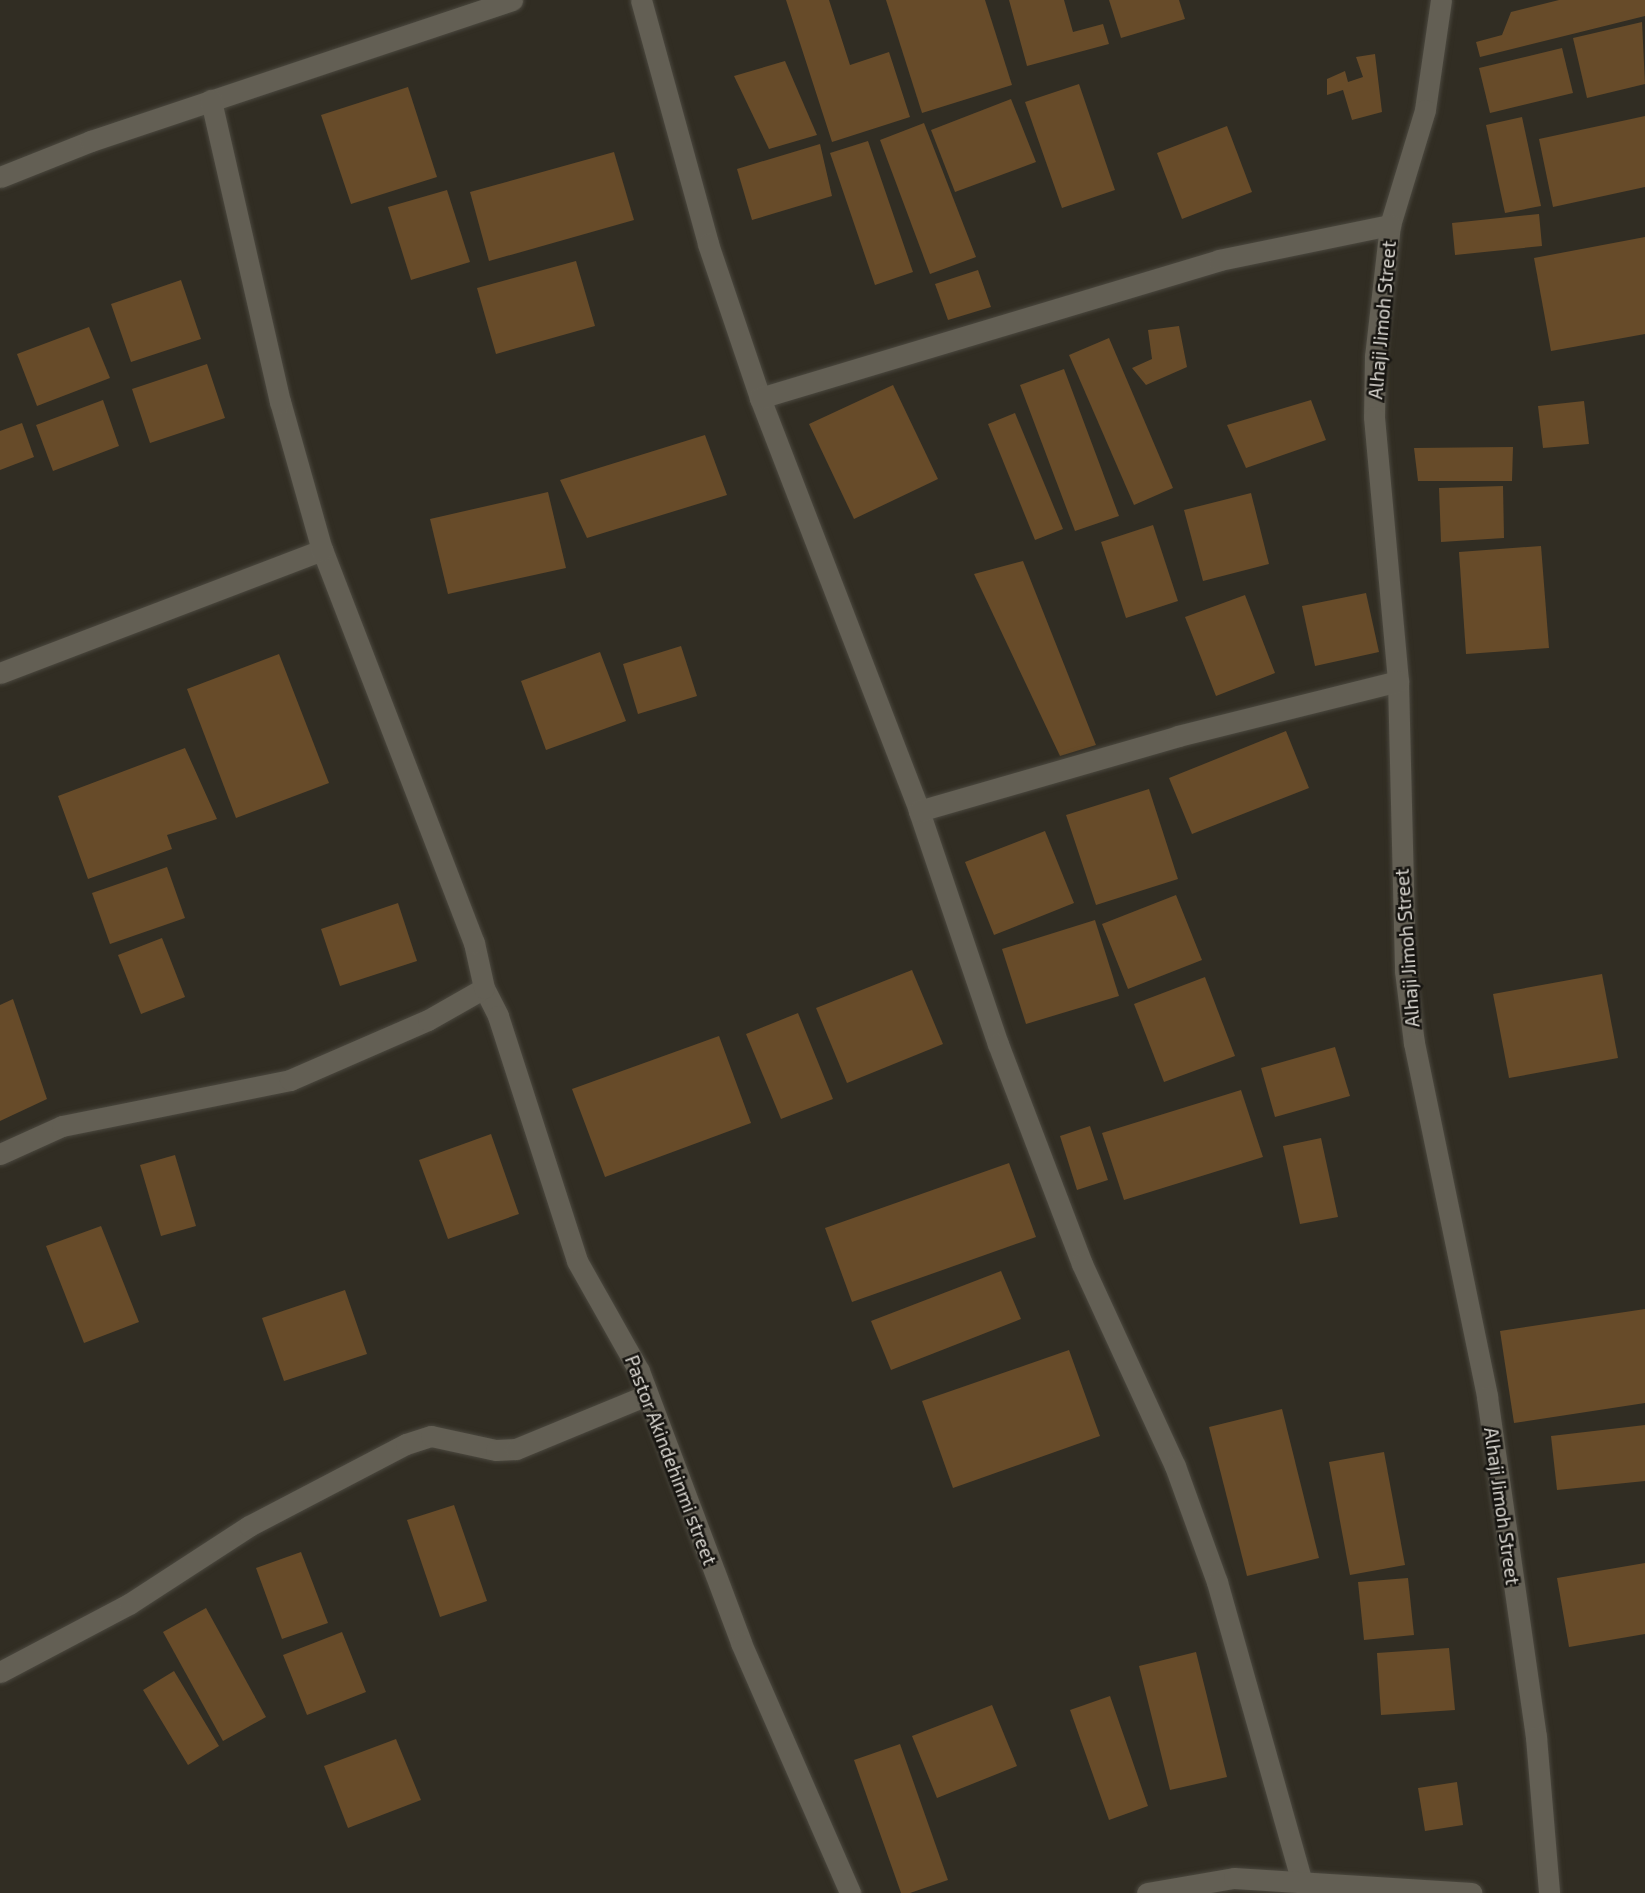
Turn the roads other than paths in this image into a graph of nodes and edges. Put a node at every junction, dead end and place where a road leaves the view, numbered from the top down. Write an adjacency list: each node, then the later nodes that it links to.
1 (512, 0): 4 (street)
2 (641, 0): 7 (street)
3 (1441, 0): 6 (street, Alhaji Jimoh Street)
4 (211, 100): 5 (street); 8 (street, Pastor Akindehinmi street)
5 (0, 177)
6 (1390, 225): 7 (street); 10 (street, Alhaji Jimoh Street)
7 (760, 398): 11 (street)
8 (322, 551): 9 (street); 12 (street, Pastor Akindehinmi street)
9 (0, 673)
10 (1398, 681): 11 (street); 20 (street, Alhaji Jimoh Street)
11 (919, 811): 16 (street)
12 (484, 988): 13 (street); 14 (street, Pastor Akindehinmi street)
13 (0, 1154)
14 (647, 1395): 15 (street); 17 (street, Pastor Akindehinmi street)
15 (0, 1672)
16 (1302, 1882): 18 (street); 19 (street)
17 (850, 1893)
18 (1147, 1893)
19 (1472, 1893)
20 (1549, 1893)

